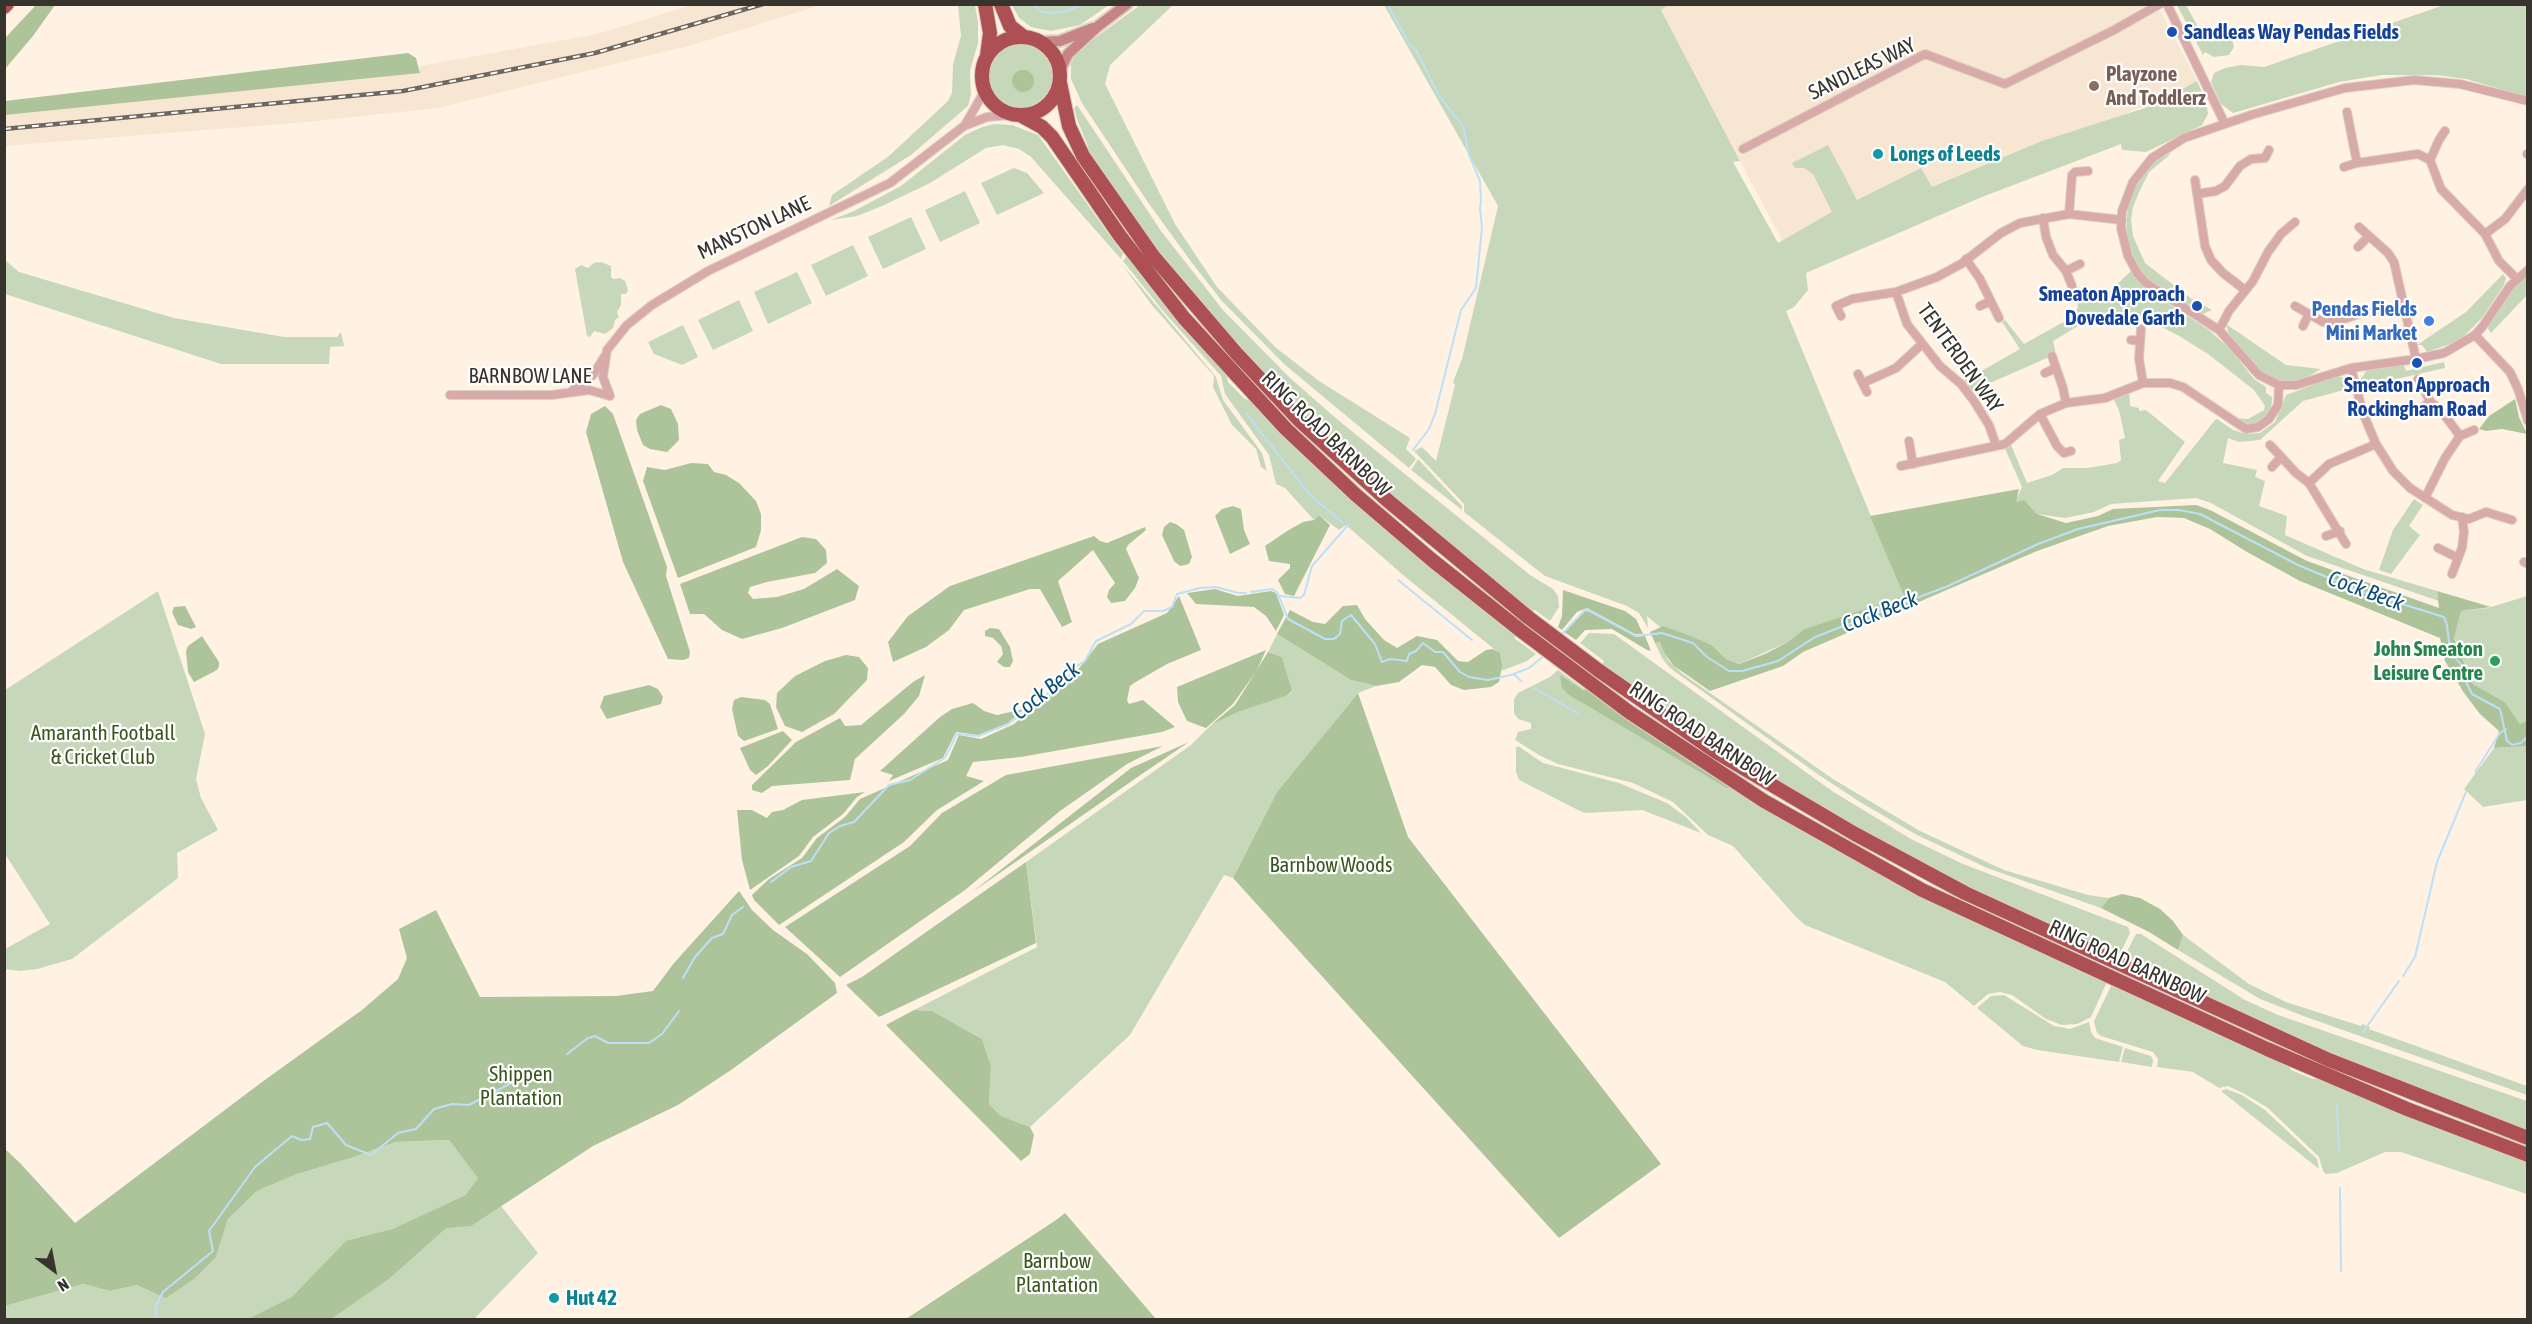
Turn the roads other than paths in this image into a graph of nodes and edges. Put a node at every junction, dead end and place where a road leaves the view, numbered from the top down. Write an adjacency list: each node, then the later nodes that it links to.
1 (985, 4): 9 (highway)
2 (1001, 4): 7 (highway)
3 (1127, 4): 6 (street)
4 (2160, 4): 18 (street, SANDLEAS WAY)
5 (2167, 4): 15 (street)
6 (1096, 27): 8 (street); 10 (street)
7 (1024, 37): 8 (highway); 9 (highway)
8 (1040, 42): 10 (highway)
9 (987, 56): 11 (highway)
10 (1060, 76): 14 (highway); 98 (highway, RING ROAD BARNBOW)
11 (984, 92): 14 (highway); 16 (street, MANSTON LANE)
12 (2528, 101): 15 (street)
13 (2347, 112): 21 (street)
14 (1016, 115): 16 (street, MANSTON LANE); 99 (highway, RING ROAD BARNBOW)
15 (2225, 124): 29 (street)
16 (964, 126): 57 (street, MANSTON LANE)
17 (2445, 131): 20 (street)
18 (1743, 149)
19 (2269, 150): 26 (street)
20 (2430, 160): 21 (street); 32 (street)
21 (2357, 163): 22 (street)
22 (2344, 167)
23 (2088, 171): 27 (street)
24 (2195, 180): 26 (street)
25 (2528, 189): 32 (street)
26 (2197, 194): 41 (street)
27 (2069, 214): 28 (street); 29 (street)
28 (2043, 218): 35 (street); 38 (street)
29 (2122, 219): 52 (street)
30 (2295, 222): 41 (street)
31 (2359, 227): 33 (street)
32 (2485, 234): 39 (street)
33 (2369, 236): 34 (street); 46 (street)
34 (2358, 247)
35 (1966, 260): 42 (street); 43 (street)
36 (2080, 264): 38 (street)
37 (2528, 270): 39 (street)
38 (2066, 272): 40 (street)
39 (2517, 279): 53 (street)
40 (2072, 286)
41 (2245, 290): 52 (street)
42 (1896, 292): 48 (street); 56 (street, TENTERDEN WAY)
43 (1991, 301): 44 (street); 49 (street)
44 (1980, 306)
45 (2295, 306): 47 (street)
46 (2406, 309): 47 (street); 59 (street)
47 (2309, 314): 50 (street)
48 (1841, 316)
49 (1999, 318)
50 (2303, 326)
51 (2141, 329): 55 (street)
52 (2219, 330): 67 (street)
53 (2475, 335): 59 (street); 71 (street)
54 (2131, 340): 55 (street)
55 (2140, 341): 66 (street)
56 (1922, 344): 65 (street); 81 (street, TENTERDEN WAY)
57 (607, 350): 69 (street, MANSTON LANE); 69 (street, BARNBOW LANE)
58 (2052, 356): 60 (street)
59 (2416, 359): 61 (street)
60 (2056, 368): 62 (street); 73 (street)
61 (2352, 368): 67 (street); 80 (street)
62 (2045, 373)
63 (1858, 374): 65 (street)
64 (2418, 380): 72 (street)
65 (1863, 383): 68 (street)
66 (2143, 383): 67 (street); 73 (street)
67 (2279, 385)
68 (1867, 392)
69 (568, 393): 70 (street, BARNBOW LANE)
70 (450, 395)
71 (2524, 398): 76 (street)
72 (2430, 401): 74 (street); 78 (street)
73 (2066, 403): 75 (street)
74 (2419, 411)
75 (2040, 414): 81 (street); 83 (street)
76 (2528, 421)
77 (2474, 430): 78 (street)
78 (2460, 436): 89 (street)
79 (1909, 441): 85 (street)
80 (2376, 444): 88 (street); 89 (street)
81 (1996, 445): 85 (street)
82 (2270, 445): 84 (street)
83 (2071, 452)
84 (2281, 457): 87 (street); 88 (street)
85 (1913, 464): 86 (street)
86 (1901, 466)
87 (2272, 467)
88 (2309, 483): 92 (street)
89 (2425, 498): 90 (street)
90 (2462, 517): 91 (street); 96 (street)
91 (2512, 520)
92 (2340, 531): 93 (street); 94 (street)
93 (2326, 536)
94 (2346, 544)
95 (2438, 548): 96 (street)
96 (2458, 558): 97 (street)
97 (2452, 574)
98 (2528, 1138)
99 (2528, 1155)

